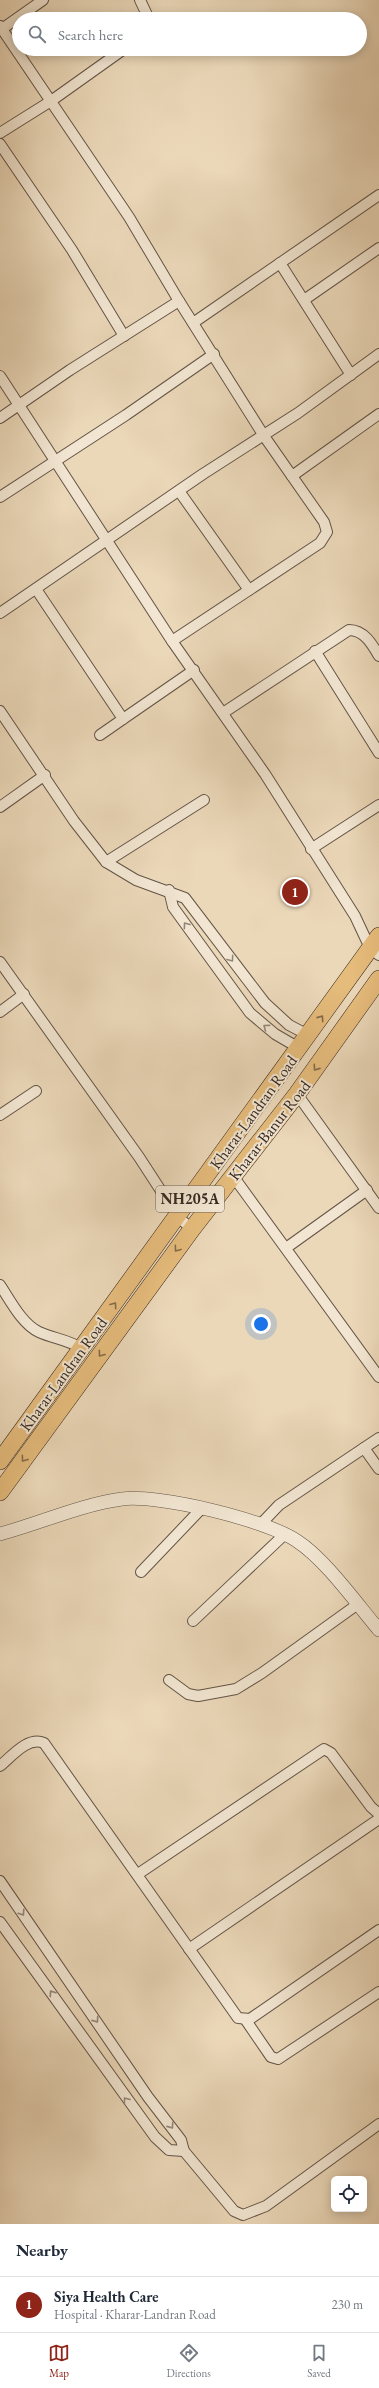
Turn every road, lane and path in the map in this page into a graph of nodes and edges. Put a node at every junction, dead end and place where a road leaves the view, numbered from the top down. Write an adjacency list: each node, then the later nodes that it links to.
1 (43, 0): 3 (street)
2 (140, 0): 4 (street)
3 (24, 12)
4 (146, 12)
5 (12, 20): 6 (street)
6 (1, 27): 7 (street)
7 (12, 43)
8 (21, 56): 10 (street)
9 (114, 56): 10 (street)
10 (51, 101): 11 (street); 17 (street)
11 (0, 132)
12 (0, 144): 19 (street)
13 (379, 195): 15 (street)
14 (379, 248): 16 (street)
15 (280, 263): 16 (street); 18 (street)
16 (304, 300): 22 (street)
17 (179, 301): 18 (street); 19 (street)
18 (193, 323): 20 (street)
19 (124, 336): 24 (street)
20 (214, 354): 27 (street); 28 (street)
21 (378, 358): 22 (street)
22 (352, 375): 27 (street)
23 (0, 376): 24 (street)
24 (20, 405): 26 (street); 28 (street)
25 (379, 414): 29 (street)
26 (0, 418)
27 (264, 436): 29 (street); 30 (street)
28 (55, 460): 31 (street); 32 (street)
29 (292, 476): 34 (street)
30 (179, 491): 32 (street); 34 (street)
31 (0, 497)
32 (107, 541): 33 (street); 36 (street)
33 (36, 589): 35 (street); 42 (street)
34 (249, 590): 36 (street)
35 (0, 613)
36 (172, 641): 39 (street)
37 (315, 651): 38 (street); 41 (street); 44 (street)
38 (379, 656)
39 (194, 670): 41 (street); 42 (street)
40 (0, 711): 45 (street)
41 (223, 713): 49 (street)
42 (123, 719): 43 (street)
43 (100, 735)
44 (379, 752)
45 (45, 775): 48 (street); 50 (street)
46 (204, 800): 50 (street)
47 (379, 805): 49 (street)
48 (0, 807)
49 (310, 849): 52 (street)
50 (106, 862): 51 (street)
51 (169, 890): 57 (street, one-way to 57); 57 (street, one-way to 51)
52 (376, 946): 57 (highway, Kharar-Landran Road / NH205A, one-way to 52)
53 (0, 963): 55 (street)
54 (379, 979): 59 (highway, Kharar-Banur Road / NH205A, one-way to 59)
55 (24, 994): 56 (street); 64 (street)
56 (0, 1012)
57 (303, 1042): 64 (highway, Kharar-Landran Road / NH205A)
58 (36, 1091): 60 (street)
59 (297, 1094): 61 (highway, Kharar-Banur Road / NH205A); 62 (street)
60 (0, 1115)
61 (233, 1176): 65 (highway, Kharar-Banur Road / NH205A); 66 (street)
62 (367, 1190): 63 (street); 66 (street)
63 (379, 1208)
64 (178, 1217): 65 (street); 68 (highway, Kharar-Landran Road / NH205A, one-way to 64)
65 (192, 1229): 74 (highway, Kharar-Banur Road / NH205A, one-way to 74)
66 (286, 1248): 69 (street)
67 (0, 1285): 68 (street)
68 (82, 1349): 72 (highway, Kharar-Landran Road / NH205A)
69 (379, 1377)
70 (379, 1438): 71 (street)
71 (364, 1448): 73 (street); 76 (street)
72 (0, 1461)
73 (379, 1469)
74 (0, 1492)
75 (202, 1508): 76 (street); 77 (street); 79 (street)
76 (260, 1525): 78 (street)
77 (0, 1534)
78 (284, 1534): 80 (street); 81 (street)
79 (141, 1572)
80 (358, 1604): 82 (street); 83 (street)
81 (194, 1621)
82 (379, 1630)
83 (169, 1680)
84 (0, 1766): 87 (street)
85 (379, 1814): 87 (street)
86 (379, 1819): 91 (street)
87 (138, 1874): 91 (street)
88 (0, 1881): 95 (street, one-way to 95)
89 (0, 1922): 95 (street, one-way to 89)
90 (379, 1930): 93 (street)
91 (189, 1949): 93 (street)
92 (379, 1992): 93 (street)
93 (245, 2019)
94 (379, 2124): 96 (street)
95 (184, 2151): 96 (street)
96 (240, 2220)

